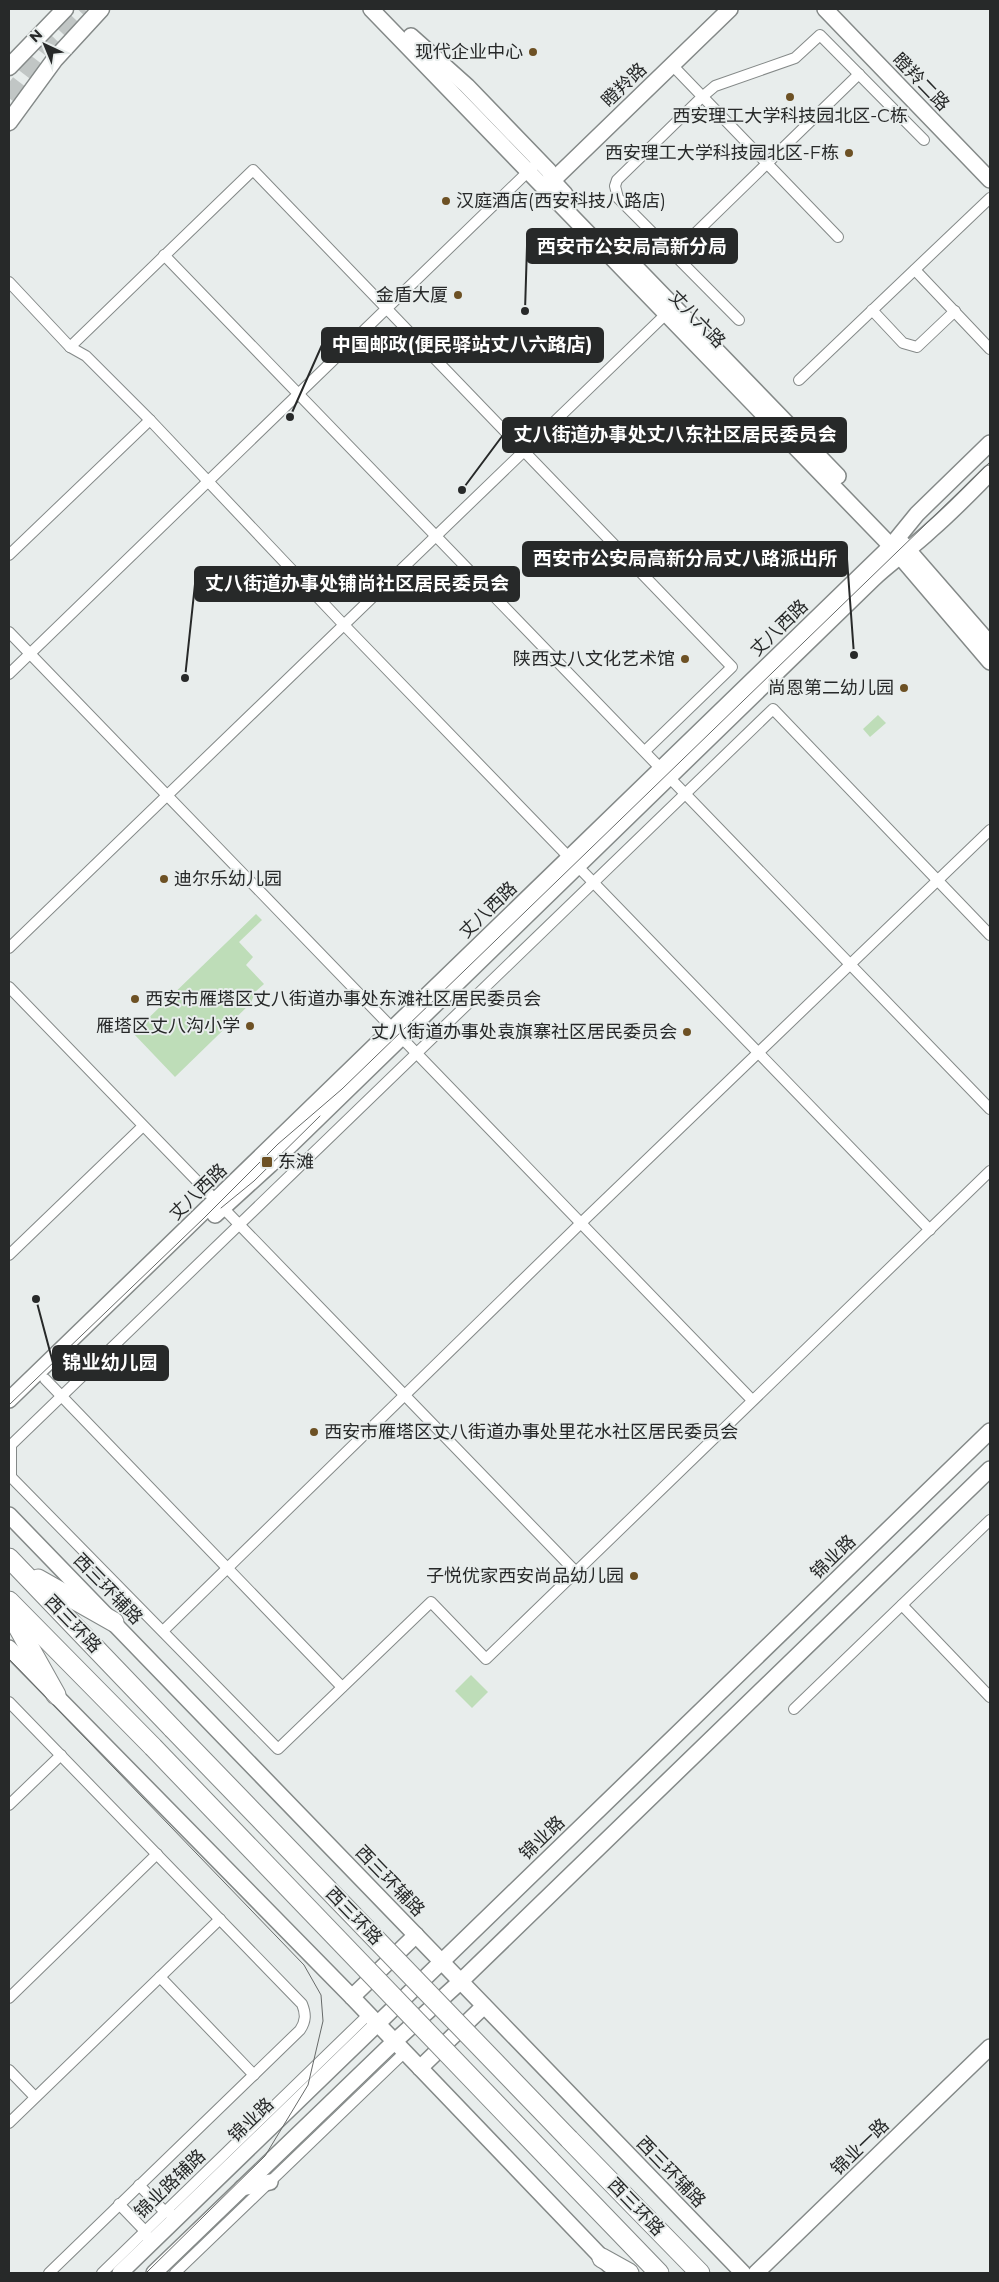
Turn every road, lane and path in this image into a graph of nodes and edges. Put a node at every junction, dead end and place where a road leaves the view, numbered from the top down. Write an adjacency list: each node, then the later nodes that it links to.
1 (65, 9): 9 (main road)
2 (101, 9): 12 (main road)
3 (370, 9): 15 (main road, 丈八六路)
4 (384, 9): 15 (main road, 丈八六路)
5 (717, 9): 15 (main road, 瞪羚路)
6 (730, 9): 8 (main road, 瞪羚路)
7 (825, 9): 16 (main road, 瞪羚二路)
8 (672, 65): 11 (street); 15 (main road, 瞪羚路)
9 (9, 67)
10 (859, 74): 11 (street); 13 (street); 14 (street)
11 (702, 97): 14 (street); 19 (street)
12 (9, 122)
13 (924, 140)
14 (767, 164): 18 (street); 19 (street)
15 (542, 176): 23 (street); 26 (main road, 丈八六路); 38 (main road, 丈八六路)
16 (990, 180)
17 (990, 198): 21 (street)
18 (838, 237)
19 (674, 254): 27 (street)
20 (164, 255): 23 (street); 28 (street); 31 (street)
21 (915, 270): 24 (street); 25 (street)
22 (9, 282): 28 (street)
23 (387, 309): 31 (street); 34 (street)
24 (872, 310): 25 (street); 30 (street)
25 (954, 311): 29 (street)
26 (666, 314): 34 (street); 38 (main road, 丈八六路)
27 (739, 320)
28 (70, 347): 32 (street)
29 (990, 348)
30 (799, 380)
31 (300, 394): 36 (street); 37 (street)
32 (150, 420): 36 (street); 39 (street)
33 (990, 443): 38 (main road, 丈八西路)
34 (523, 451): 37 (street); 46 (street)
35 (990, 473): 38 (main road, 丈八西路)
36 (209, 481): 40 (street); 43 (street)
37 (436, 537): 40 (street); 46 (street)
38 (899, 548): 42 (main road, 丈八六路); 44 (main road, 丈八六路); 47 (main road, 丈八西路)
39 (9, 555)
40 (344, 625): 49 (street); 51 (street)
41 (9, 632): 43 (street)
42 (990, 644)
43 (29, 654): 45 (street); 49 (street)
44 (990, 662)
45 (9, 674)
46 (645, 751): 47 (street)
47 (666, 773): 48 (street); 51 (main road, 丈八西路)
48 (686, 794): 52 (street); 53 (street); 56 (street)
49 (166, 796): 55 (street); 58 (street)
50 (990, 830): 52 (street)
51 (574, 862): 53 (street); 58 (main road, 丈八西路)
52 (937, 880): 54 (street); 56 (street)
53 (594, 883): 59 (street); 60 (street)
54 (990, 935)
55 (9, 948)
56 (850, 964): 59 (street); 61 (street)
57 (9, 988): 62 (street)
58 (397, 1032): 60 (street); 64 (main road, 丈八西路)
59 (758, 1053): 65 (street); 67 (street)
60 (417, 1054): 65 (street); 66 (street)
61 (990, 1109)
62 (142, 1127): 64 (street); 68 (street)
63 (990, 1171): 67 (street)
64 (219, 1204): 66 (street); 69 (main road, 丈八西路); 72 (main road, 丈八西路)
65 (581, 1223): 70 (street); 73 (street)
66 (239, 1225): 70 (street); 71 (street)
67 (930, 1230): 73 (street)
68 (9, 1255)
69 (45, 1378): 71 (street); 74 (main road, 丈八西路)
70 (405, 1394): 80 (street); 81 (street)
71 (62, 1396): 80 (street); 86 (street)
72 (9, 1400)
73 (752, 1400): 81 (street)
74 (9, 1413)
75 (990, 1431): 98 (main road, 锦业路)
76 (990, 1469): 100 (main road)
77 (9, 1515): 85 (main road, 西三环辅路)
78 (990, 1520): 83 (street)
79 (14, 1563): 85 (highway); 130 (highway, 西三环路, bridge)
80 (228, 1568): 86 (street); 88 (street)
81 (576, 1572): 88 (street)
82 (9, 1601): 103 (highway, 西三环路, bridge)
83 (902, 1605): 90 (street); 92 (street)
84 (9, 1610): 89 (highway)
85 (114, 1622): 97 (main road, 西三环辅路)
86 (163, 1631): 88 (street)
87 (9, 1648): 89 (main road)
88 (342, 1687)
89 (56, 1695): 101 (main road)
90 (990, 1697)
91 (9, 1702): 93 (street)
92 (794, 1709)
93 (60, 1755): 94 (street); 95 (street)
94 (9, 1805)
95 (156, 1854): 96 (street); 102 (street)
96 (220, 1919): 99 (street); 111 (street)
97 (416, 1935): 98 (main road, 西三环辅路); 101 (main road)
98 (441, 1962): 100 (main road, 西三环辅路); 103 (main road, 锦业路)
99 (160, 1977): 111 (street); 112 (street)
100 (460, 1982): 104 (main road, 西三环辅路); 106 (main road)
101 (352, 1997): 105 (main road)
102 (9, 1998)
103 (399, 2003): 105 (main road, 锦业路); 129 (highway, 西三环路, bridge)
104 (484, 2006): 109 (main road); 131 (main road, 西三环辅路)
105 (373, 2019): 106 (main road); 118 (street, 锦业路辅路); 119 (main road, 锦业路)
106 (400, 2046): 109 (main road); 114 (street); 116 (main road)
107 (990, 2047): 132 (main road, 锦业一路)
108 (990, 2059): 133 (main road, 锦业一路)
109 (420, 2068): 121 (main road)
110 (9, 2070): 112 (street)
111 (254, 2075): 115 (street)
112 (35, 2098): 113 (street)
113 (9, 2123)
114 (270, 2182): 116 (main road); 126 (street)
115 (139, 2185): 117 (street); 118 (street)
116 (242, 2188): 125 (main road)
117 (120, 2204): 120 (street); 122 (street)
118 (165, 2212): 119 (street); 120 (street, 锦业路辅路)
119 (181, 2215): 120 (main road, 锦业路)
120 (147, 2238): 123 (street, 锦业路辅路); 124 (main road, 锦业路)
121 (602, 2258): 127 (main road); 128 (highway)
122 (49, 2273)
123 (102, 2273)
124 (120, 2273)
125 (154, 2273)
126 (175, 2273)
127 (616, 2273)
128 (629, 2273)
129 (659, 2273)
130 (700, 2273)
131 (744, 2273)
132 (756, 2273)
133 (768, 2273)

